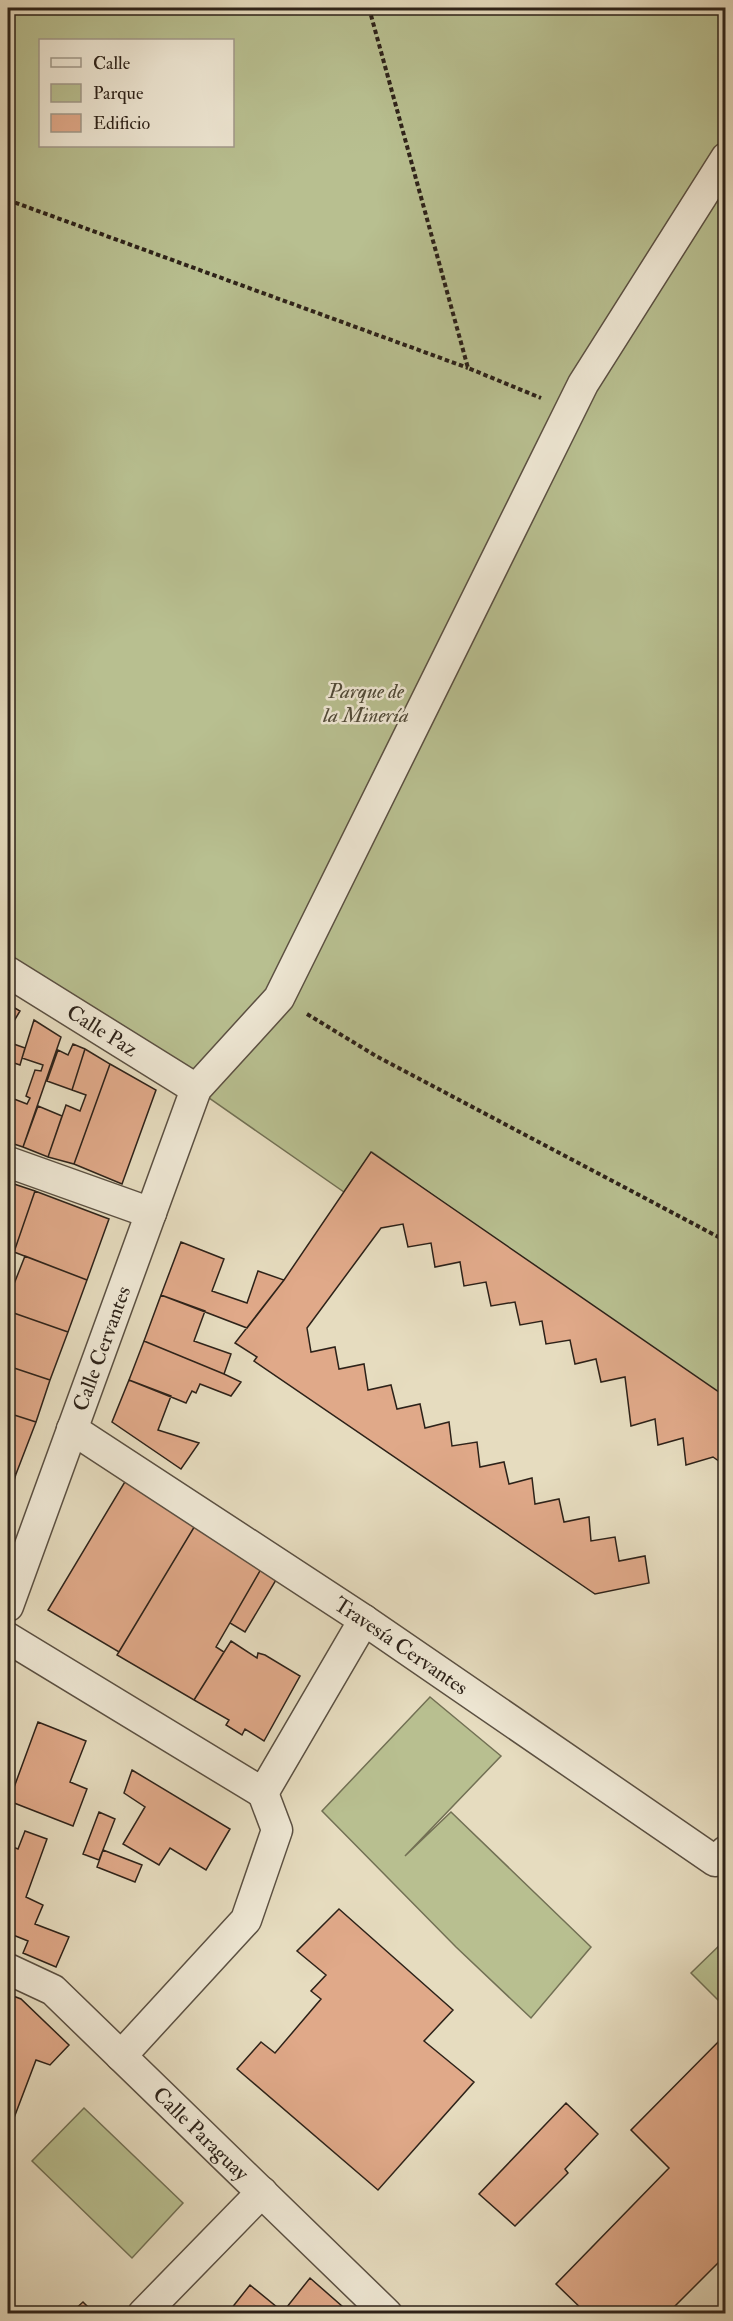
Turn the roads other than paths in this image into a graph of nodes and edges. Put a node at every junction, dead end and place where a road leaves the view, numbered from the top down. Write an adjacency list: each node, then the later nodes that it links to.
1 (726, 158): 3 (street)
2 (8, 972): 3 (street, Calle Paz)
3 (196, 1089): 5 (street, Calle Cervantes)
4 (8, 1162): 5 (street)
5 (151, 1213): 6 (street, Calle Cervantes)
6 (72, 1429): 7 (street, Calle Cervantes); 8 (street, Travesía Cervantes)
7 (10, 1590)
8 (364, 1620): 10 (street); 11 (street, Travesía Cervantes)
9 (8, 1638): 10 (street)
10 (263, 1793): 13 (street)
11 (726, 1851)
12 (8, 1969): 13 (street, Calle Paraguay)
13 (121, 2056): 14 (street, Calle Paraguay)
14 (262, 2192): 15 (street); 16 (street, Calle Paraguay)
15 (143, 2313)
16 (387, 2313)

